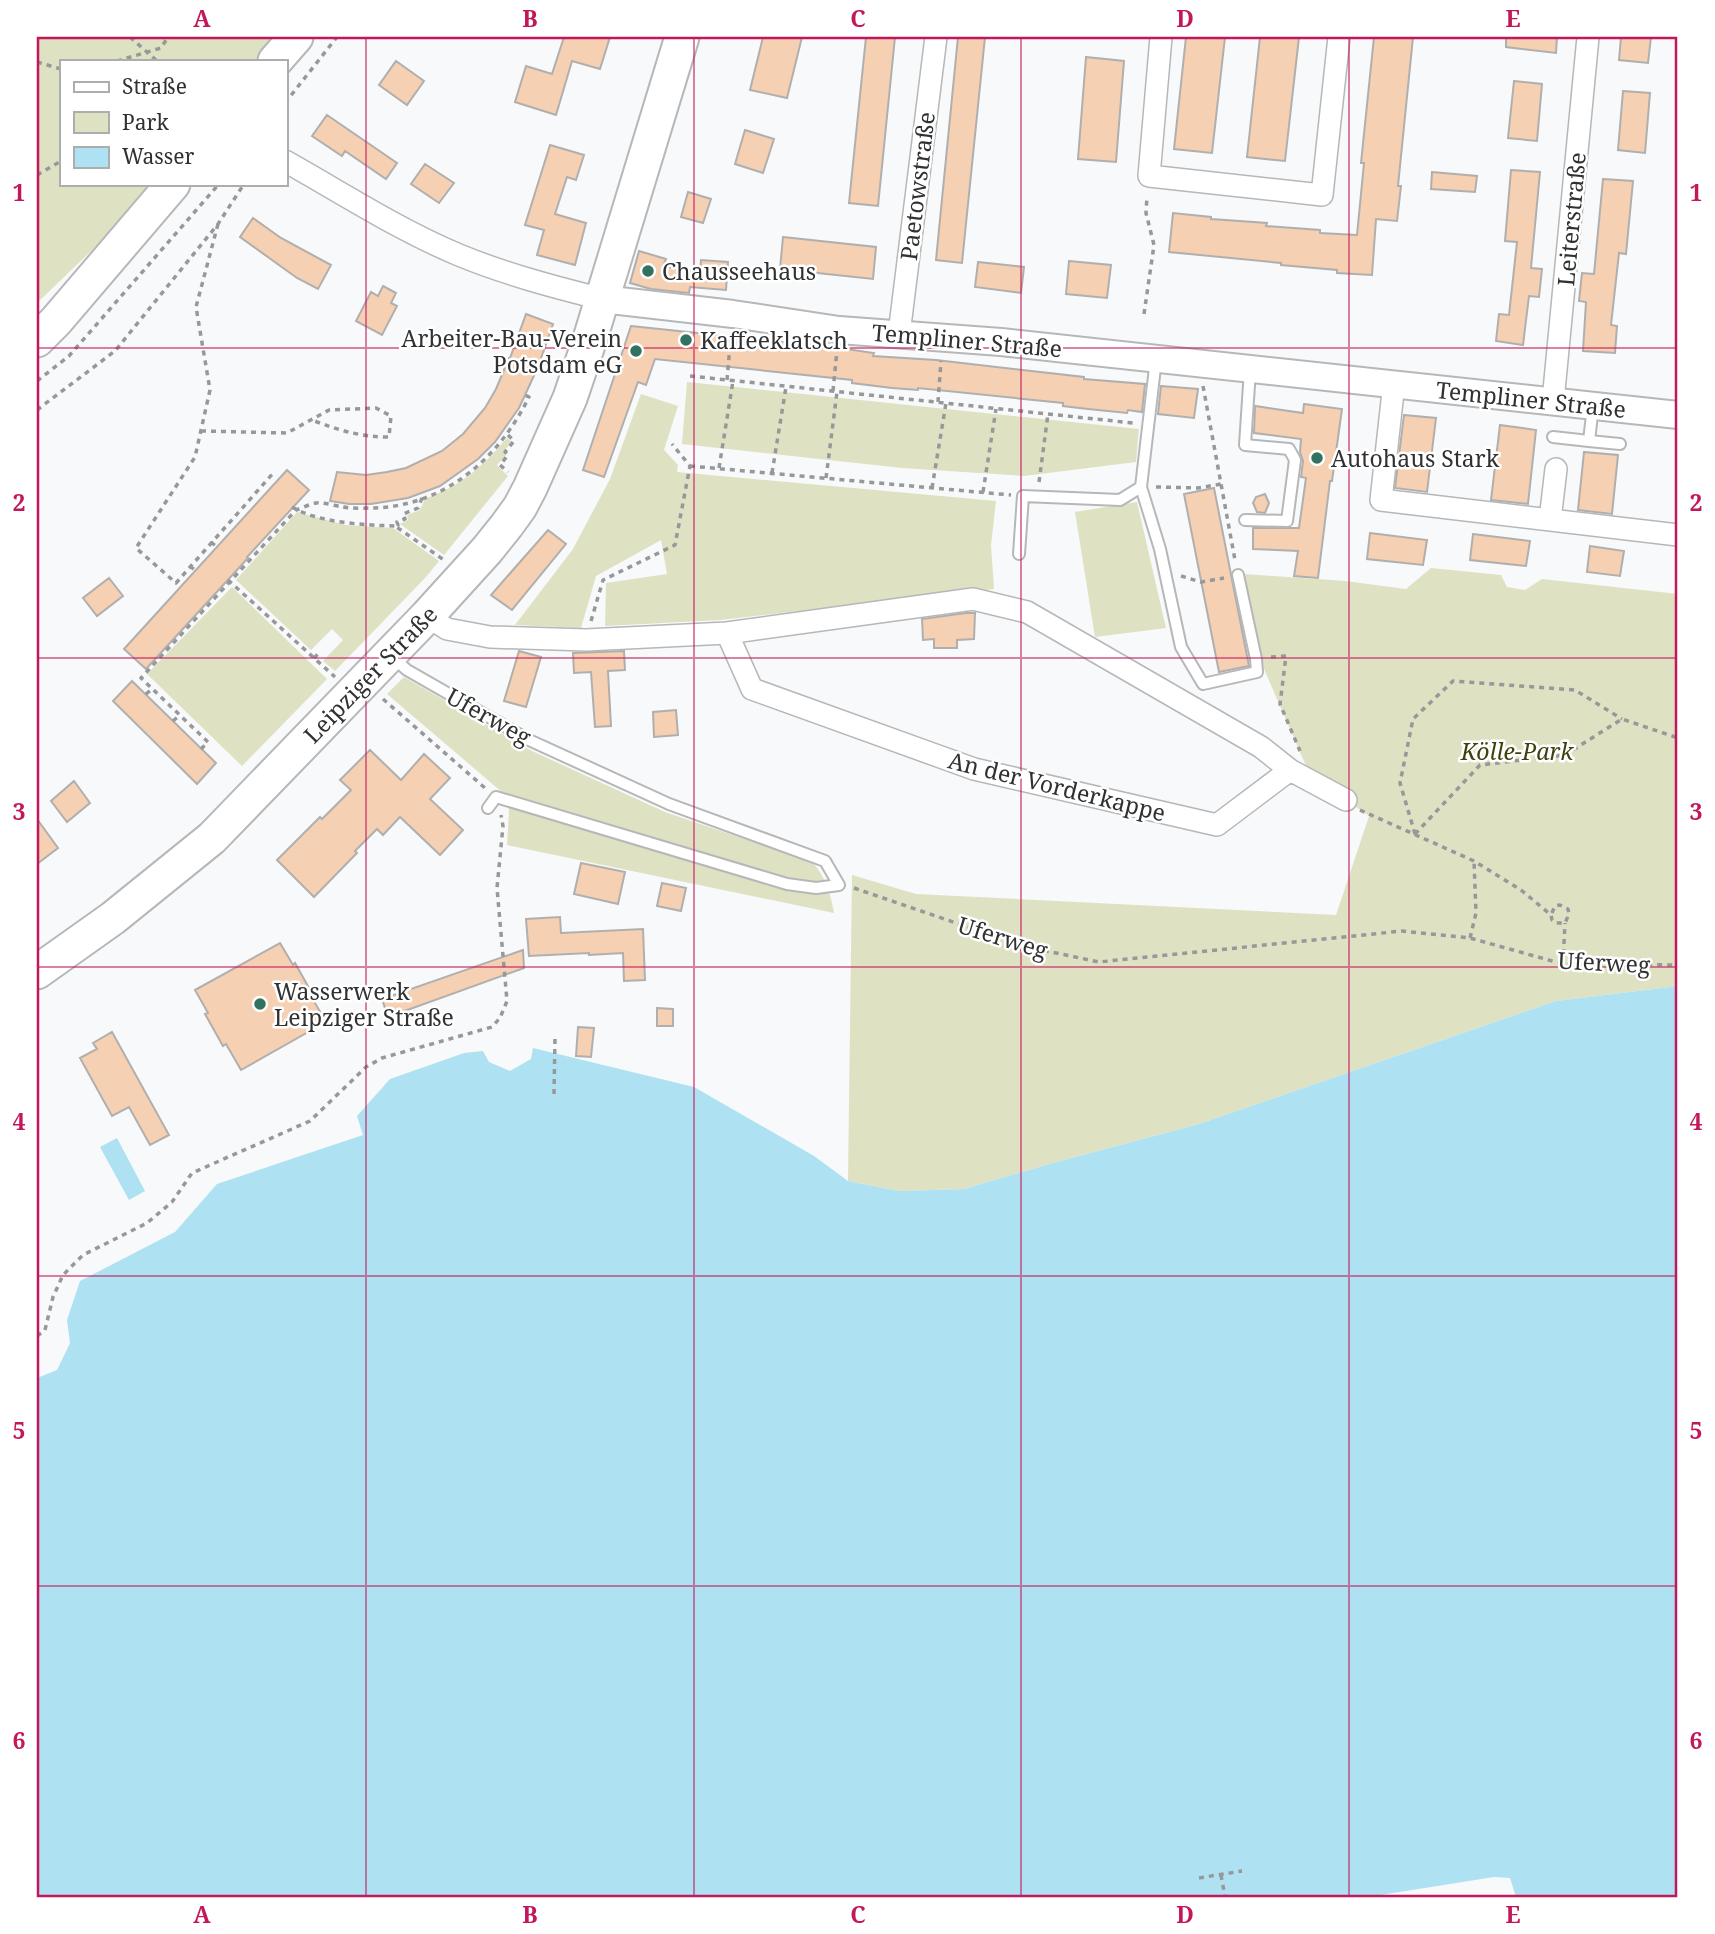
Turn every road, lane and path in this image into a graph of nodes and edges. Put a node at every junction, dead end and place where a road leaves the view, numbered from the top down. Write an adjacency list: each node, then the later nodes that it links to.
1 (130, 37): 10 (path)
2 (169, 37): 10 (path)
3 (296, 37): 13 (main road)
4 (337, 37): 16 (path)
5 (682, 37): 25 (main road, Leipziger Straße)
6 (936, 37): 29 (street, Paetowstraße)
7 (1161, 37): 20 (street)
8 (1339, 37): 20 (street)
9 (1588, 37): 43 (street, Leiterstraße)
10 (147, 52): 11 (path); 12 (path)
11 (120, 60)
12 (156, 60)
13 (276, 60)
14 (37, 62): 15 (path)
15 (60, 69)
16 (287, 100)
17 (60, 162): 19 (path)
18 (287, 162): 25 (street, Templiner Straße)
19 (37, 175)
20 (1149, 176): 27 (path)
21 (171, 186): 31 (main road)
22 (217, 186): 37 (path)
23 (243, 186): 24 (path)
24 (218, 224): 48 (path); 53 (path)
25 (602, 299): 26 (street, Templiner Straße); 86 (main road, Leipziger Straße)
26 (733, 314): 28 (street, Templiner Straße); 36 (path)
27 (1144, 314)
28 (839, 330): 29 (street, Templiner Straße); 41 (path)
29 (899, 334): 30 (street, Templiner Straße)
30 (944, 338): 32 (street, Templiner Straße); 44 (path)
31 (37, 340)
32 (1156, 358): 33 (street, Templiner Straße); 52 (lane)
33 (1206, 363): 34 (street, Templiner Straße); 66 (path)
34 (1250, 367): 39 (street, Templiner Straße); 74 (lane)
35 (690, 376): 36 (path)
36 (727, 380): 38 (path)
37 (37, 381)
38 (733, 381): 40 (path); 61 (path)
39 (1394, 383): 43 (street, Templiner Straße); 75 (street)
40 (786, 387): 41 (path); 64 (path)
41 (835, 392): 44 (path); 65 (path)
42 (525, 395): 54 (path)
43 (1553, 401): 46 (street, Templiner Straße)
44 (938, 402): 45 (path)
45 (946, 403): 47 (path); 68 (path)
46 (1593, 406): 50 (street, Templiner Straße); 56 (lane)
47 (996, 409): 49 (path); 69 (path)
48 (37, 410)
49 (1048, 414): 52 (path); 71 (path)
50 (1678, 415)
51 (312, 420): 51 (path); 53 (path)
52 (1148, 425): 67 (lane)
53 (201, 431): 83 (path)
54 (508, 435): 59 (path); 72 (path)
55 (1553, 437): 56 (lane)
56 (1589, 441): 58 (lane)
57 (672, 444): 60 (path)
58 (1620, 444)
59 (500, 465)
60 (690, 466): 61 (path); 91 (path)
61 (719, 468): 64 (path)
62 (1556, 469): 75 (street)
63 (275, 471): 78 (path)
64 (772, 473): 65 (path)
65 (825, 478): 68 (path)
66 (1221, 484): 67 (path); 87 (path)
67 (1141, 487): 71 (lane); 85 (lane)
68 (932, 488): 69 (path)
69 (982, 492): 70 (path)
70 (1023, 496): 71 (lane); 81 (lane)
71 (1037, 497)
72 (422, 498): 73 (path); 76 (path)
73 (294, 509): 76 (path); 88 (path)
74 (1245, 520)
75 (1550, 520): 77 (street)
76 (395, 526): 86 (path)
77 (1678, 535)
78 (211, 542): 79 (path); 80 (path)
79 (218, 548)
80 (201, 554): 82 (path); 83 (path)
81 (1019, 554)
82 (206, 560)
83 (190, 566): 84 (path)
84 (196, 571)
85 (1165, 571): 87 (path); 87 (lane)
86 (465, 574): 89 (main road, Leipziger Straße)
87 (1238, 575)
88 (230, 582): 95 (path); 96 (path)
89 (427, 616): 91 (street); 93 (main road, Leipziger Straße)
90 (727, 633): 91 (street); 105 (street); 105 (street, An der Vorderkappe)
91 (586, 640)
92 (320, 652): 95 (path)
93 (390, 655): 97 (main road, Leipziger Straße); 112 (lane, Uferweg)
94 (1271, 657): 106 (path)
95 (314, 658): 97 (path)
96 (152, 688): 98 (path); 100 (path)
97 (352, 693): 118 (main road, Leipziger Straße)
98 (146, 694)
99 (398, 713): 107 (path)
100 (180, 715): 102 (path); 104 (path)
101 (1622, 719): 103 (path); 110 (path); 110 (path)
102 (173, 721)
103 (1678, 738)
104 (201, 749)
105 (1290, 769): 106 (street)
106 (1313, 782): 108 (street)
107 (496, 797): 109 (lane); 112 (lane); 121 (path)
108 (1346, 800): 110 (path)
109 (488, 808)
110 (1415, 834): 111 (path)
111 (1474, 861): 113 (path); 115 (path)
112 (839, 885): 115 (path, Uferweg)
113 (1551, 915): 114 (path); 114 (path)
114 (1565, 923): 116 (path)
115 (1470, 939): 116 (path, Uferweg)
116 (1563, 964): 117 (path, Uferweg)
117 (1678, 965)
118 (37, 972)
119 (555, 1037): 120 (path)
120 (554, 1094)
121 (37, 1336)
122 (1242, 1871): 123 (path)
123 (1220, 1875): 124 (path); 125 (path)
124 (1199, 1878)
125 (1225, 1897)

